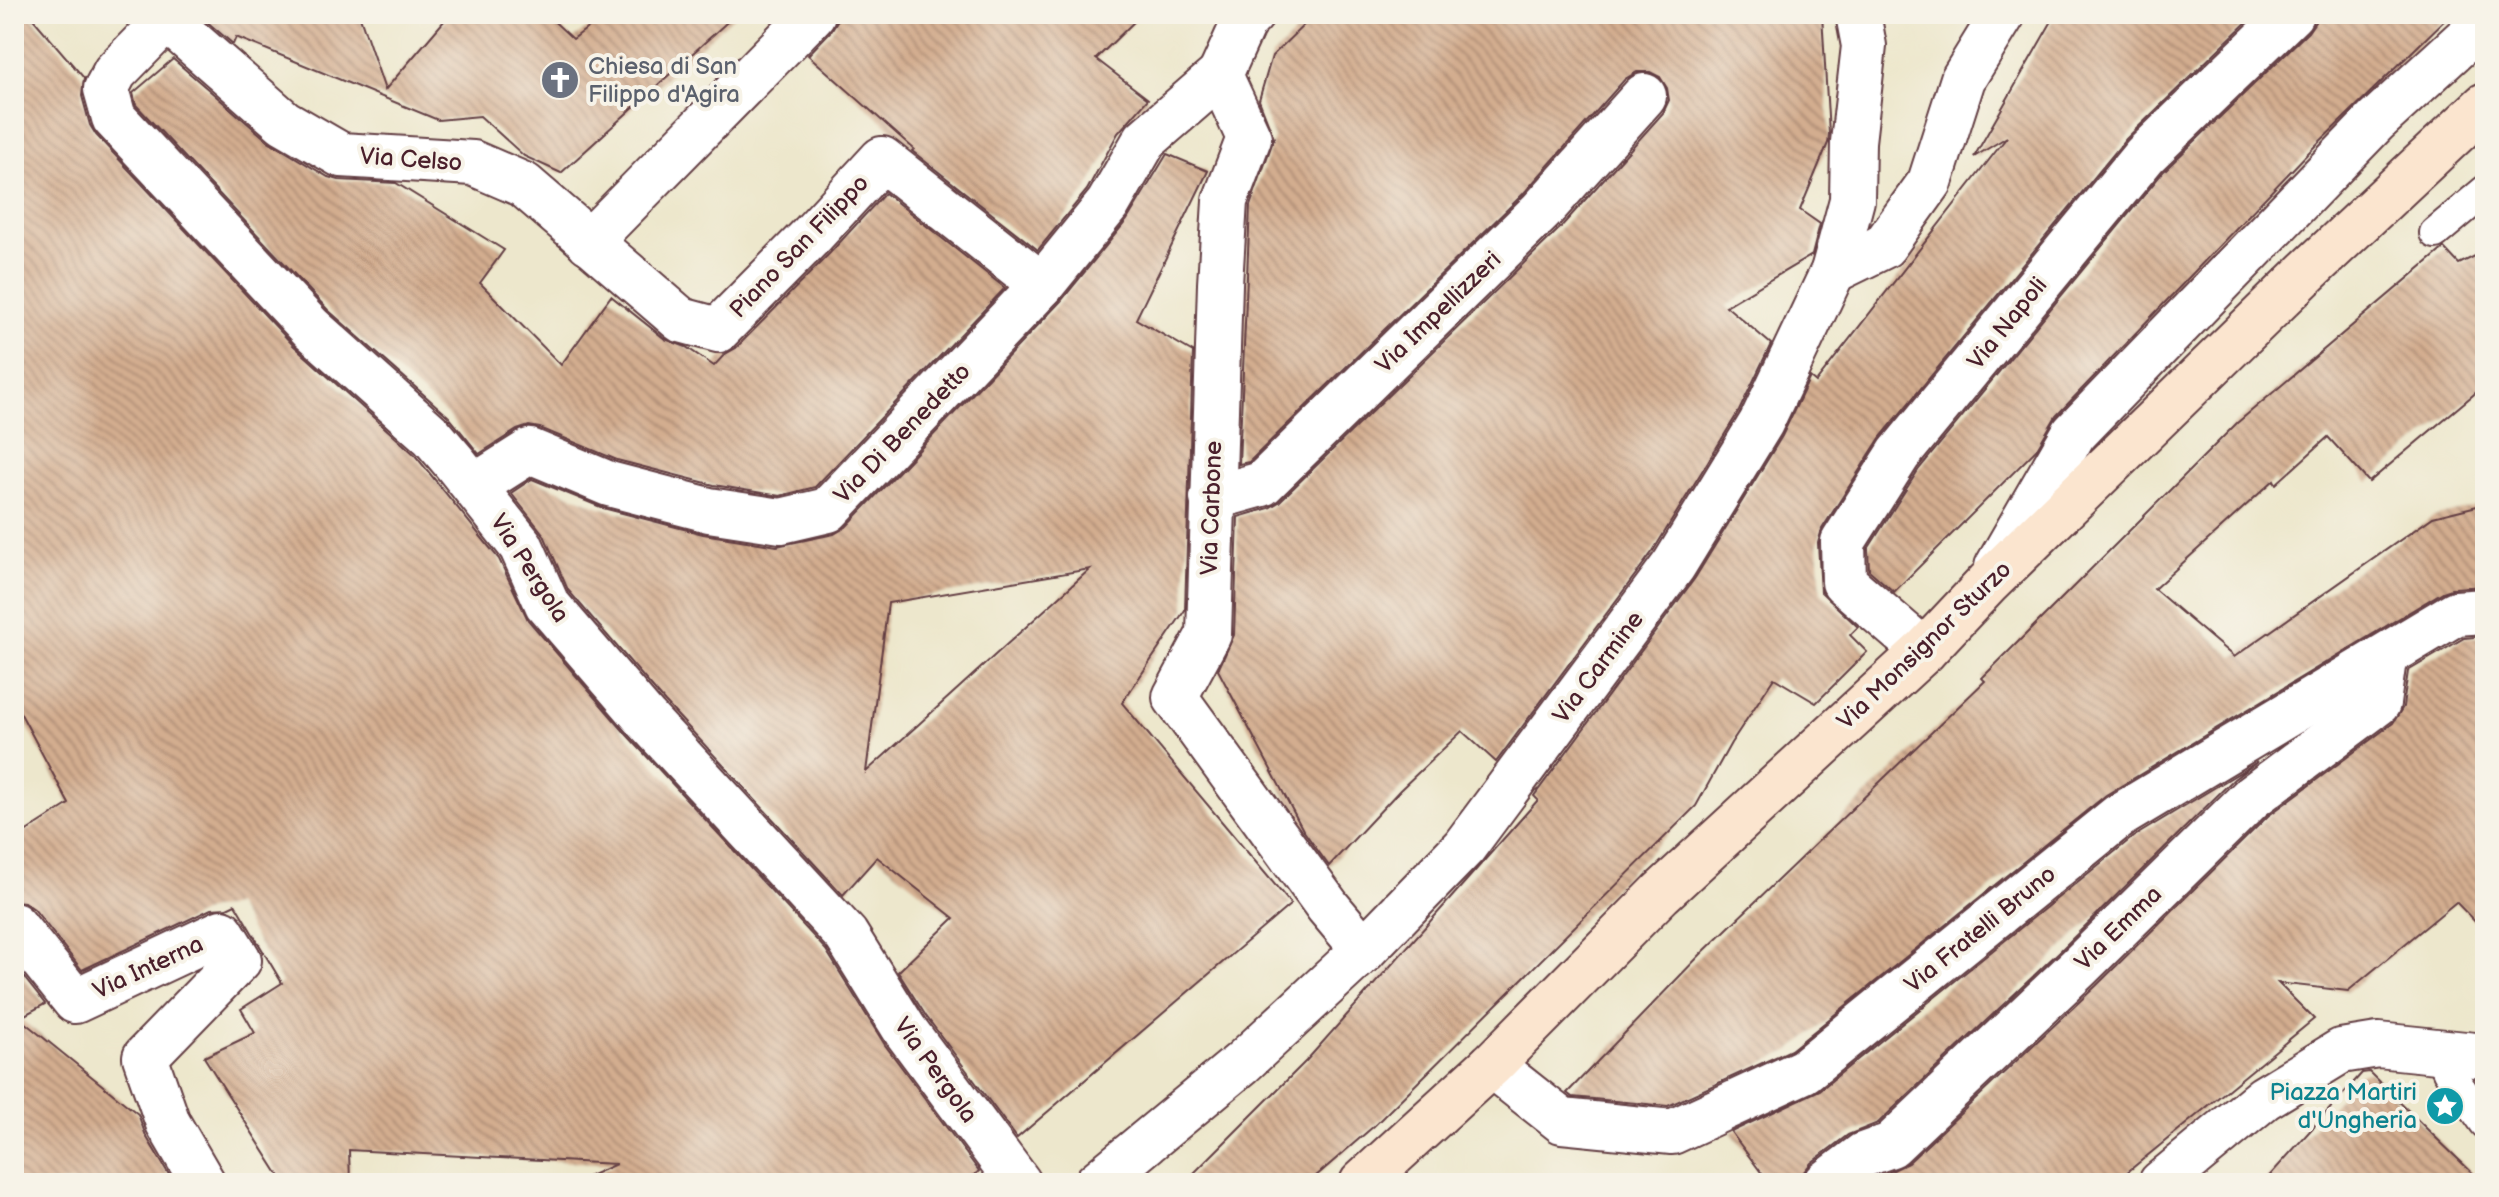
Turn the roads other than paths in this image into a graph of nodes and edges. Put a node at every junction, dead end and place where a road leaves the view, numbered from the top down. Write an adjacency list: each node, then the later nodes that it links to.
1 (813, 14): 13 (street)
2 (1252, 14): 8 (street)
3 (1858, 14): 14 (street, Via Carmine)
4 (2291, 14): 20 (street, Via Napoli)
5 (164, 16): 13 (street, Via Celso); 16 (street, Via Pergola)
6 (1998, 16): 14 (street)
7 (2485, 21): 18 (street)
8 (1220, 75): 15 (street, Via Di Benedetto); 17 (street, Via Carbone)
9 (1644, 96): 17 (street, Via Impellizzeri)
10 (2485, 105): 18 (main road, Via Monsignor Sturzo)
11 (2485, 191): 12 (lane)
12 (2435, 233)
13 (589, 242): 15 (street, Piano San Filippo)
14 (1833, 271): 23 (street, Via Carmine)
15 (1042, 285): 16 (street, Via Di Benedetto)
16 (475, 486): 29 (street, Via Pergola)
17 (1212, 498): 23 (street, Via Carbone)
18 (1988, 583): 20 (main road, Via Monsignor Sturzo)
19 (2470, 612): 21 (street, Via Fratelli Bruno)
20 (1924, 651): 26 (main road, Via Monsignor Sturzo)
21 (2384, 659): 26 (street, Via Fratelli Bruno); 32 (street, Via Emma)
22 (14, 925): 28 (street, Via Interna)
23 (1364, 950): 30 (street, Via Carmine)
24 (2439, 1049): 25 (street); 27 (lane); 33 (street)
25 (2485, 1056)
26 (1491, 1065): 31 (main road, Via Monsignor Sturzo)
27 (2485, 1123)
28 (203, 1183)
29 (1019, 1183)
30 (1097, 1183)
31 (1362, 1183)
32 (1826, 1183)
33 (2161, 1183)

